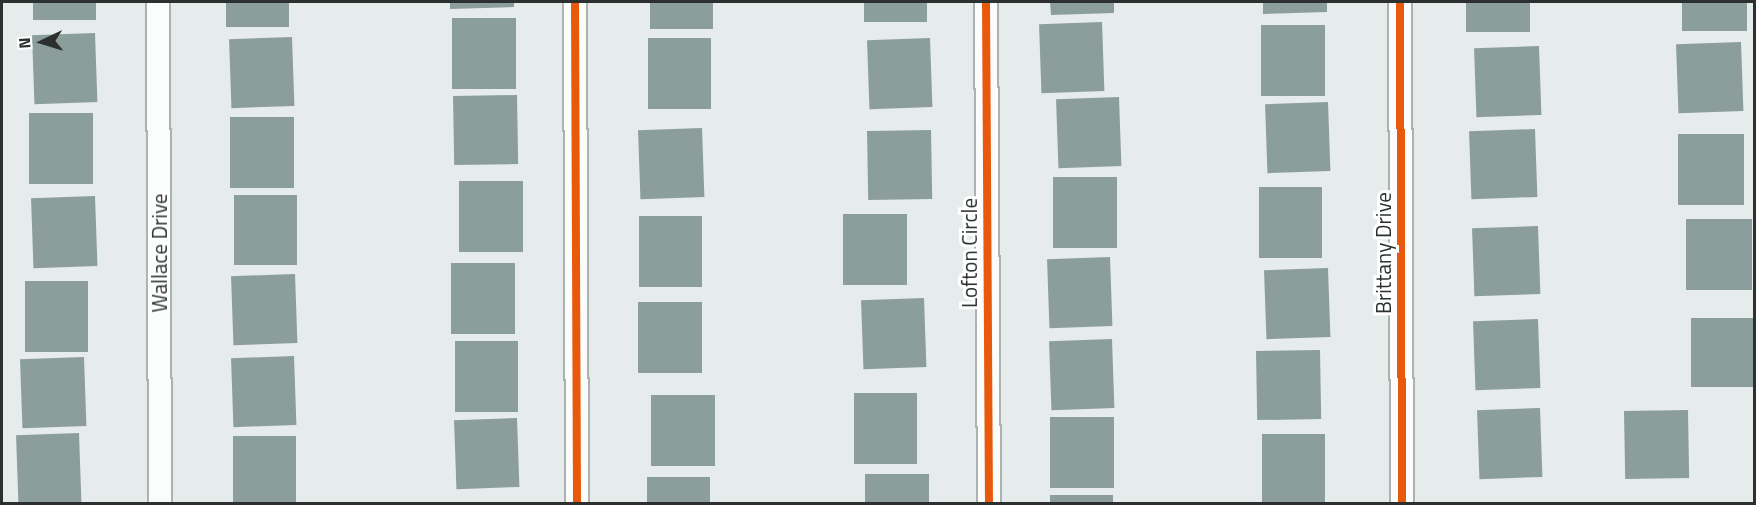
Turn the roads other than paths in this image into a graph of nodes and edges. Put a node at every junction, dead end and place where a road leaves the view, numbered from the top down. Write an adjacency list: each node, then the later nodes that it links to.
1 (158, 2): 5 (street, Wallace Drive)
2 (576, 2): 6 (street)
3 (986, 2): 7 (street, Lofton Circle)
4 (1400, 2): 8 (street, Brittany Drive)
5 (160, 504)
6 (578, 504)
7 (988, 504)
8 (1402, 504)

